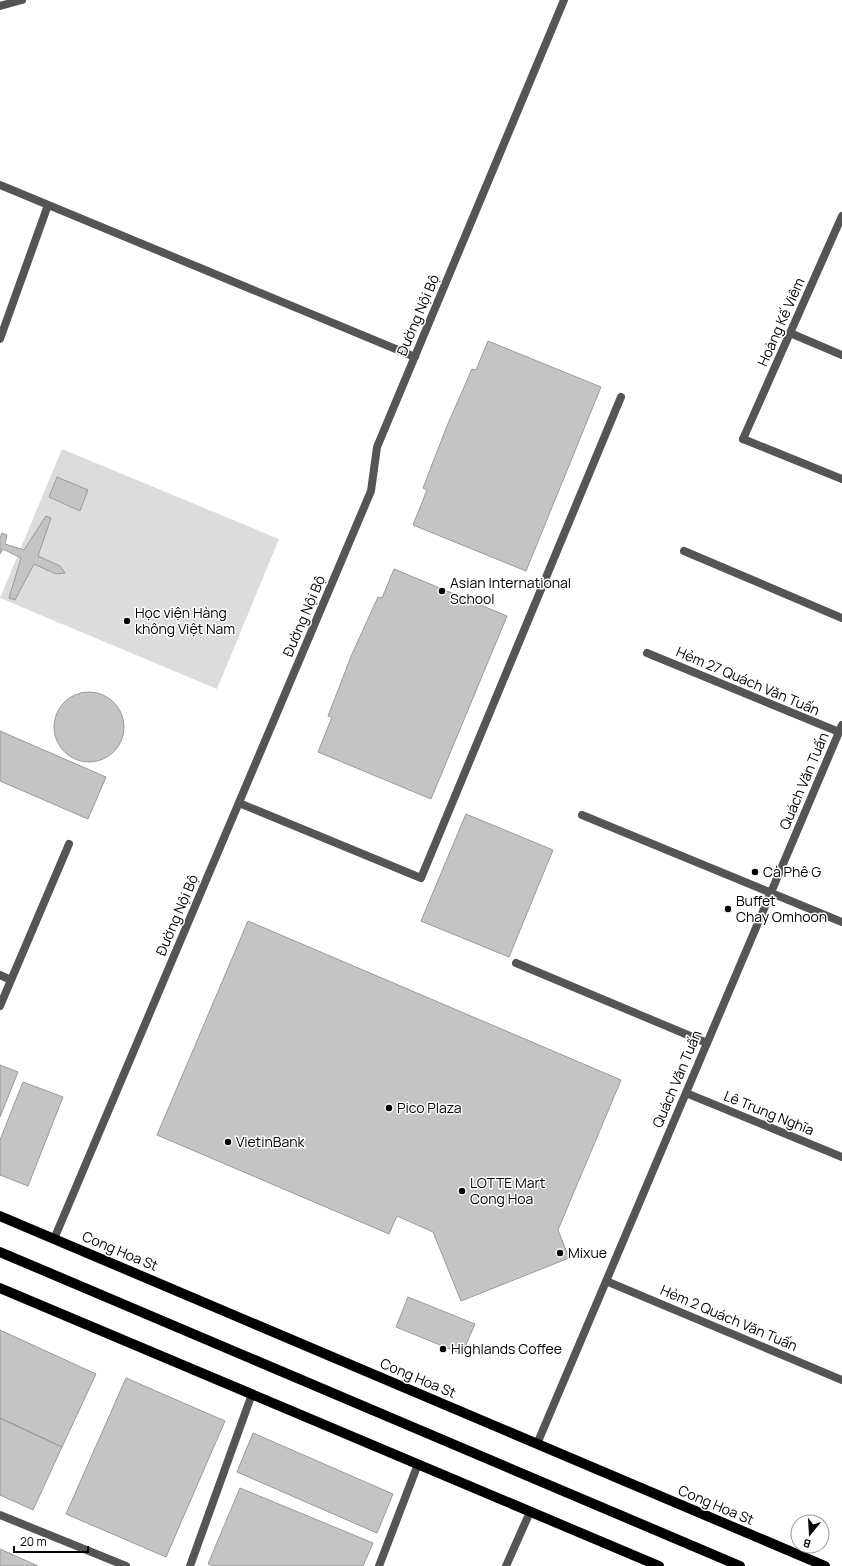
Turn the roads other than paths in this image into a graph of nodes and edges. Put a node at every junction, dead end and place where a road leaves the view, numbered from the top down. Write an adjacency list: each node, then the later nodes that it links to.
1 (22, 0): 3 (street)
2 (564, 0): 10 (street, Đường Nội Bộ)
3 (0, 6)
4 (0, 185): 5 (street)
5 (48, 205): 8 (street); 10 (street)
6 (842, 216): 7 (street, Hoàng Kế Viêm)
7 (790, 333): 9 (street); 12 (street, Hoàng Kế Viêm)
8 (0, 339)
9 (842, 355)
10 (415, 357): 17 (street, Đường Nội Bộ)
11 (622, 397): 17 (street)
12 (842, 479)
13 (684, 551): 14 (street)
14 (842, 618)
15 (647, 653): 16 (street, Hẻm 27 Quách Văn Tuấn)
16 (841, 729): 20 (street, Quách Văn Tuấn)
17 (239, 803): 30 (street, Đường Nội Bộ)
18 (582, 815): 20 (street)
19 (69, 844): 24 (street)
20 (771, 893): 21 (street); 26 (street, Quách Văn Tuấn)
21 (842, 922)
22 (516, 963): 26 (street)
23 (0, 975): 24 (street)
24 (11, 980): 25 (street)
25 (0, 1006)
26 (707, 1043): 27 (street, Quách Văn Tuấn)
27 (686, 1093): 28 (street, Lê Trung Nghĩa); 32 (street, Quách Văn Tuấn)
28 (842, 1157)
29 (0, 1216): 30 (main road, Cong Hoa St)
30 (54, 1238): 36 (main road, Cong Hoa St)
31 (0, 1252): 45 (main road)
32 (606, 1281): 34 (street, Hẻm 2 Quách Văn Tuấn); 36 (street, Quách Văn Tuấn)
33 (0, 1288): 35 (main road)
34 (842, 1380)
35 (252, 1394): 37 (main road); 41 (street)
36 (537, 1444): 46 (main road, Cong Hoa St)
37 (418, 1464): 38 (main road); 42 (street)
38 (530, 1512): 43 (street); 44 (main road)
39 (0, 1515): 40 (street)
40 (126, 1566)
41 (190, 1566)
42 (379, 1566)
43 (506, 1566)
44 (659, 1566)
45 (740, 1566)
46 (825, 1566)

